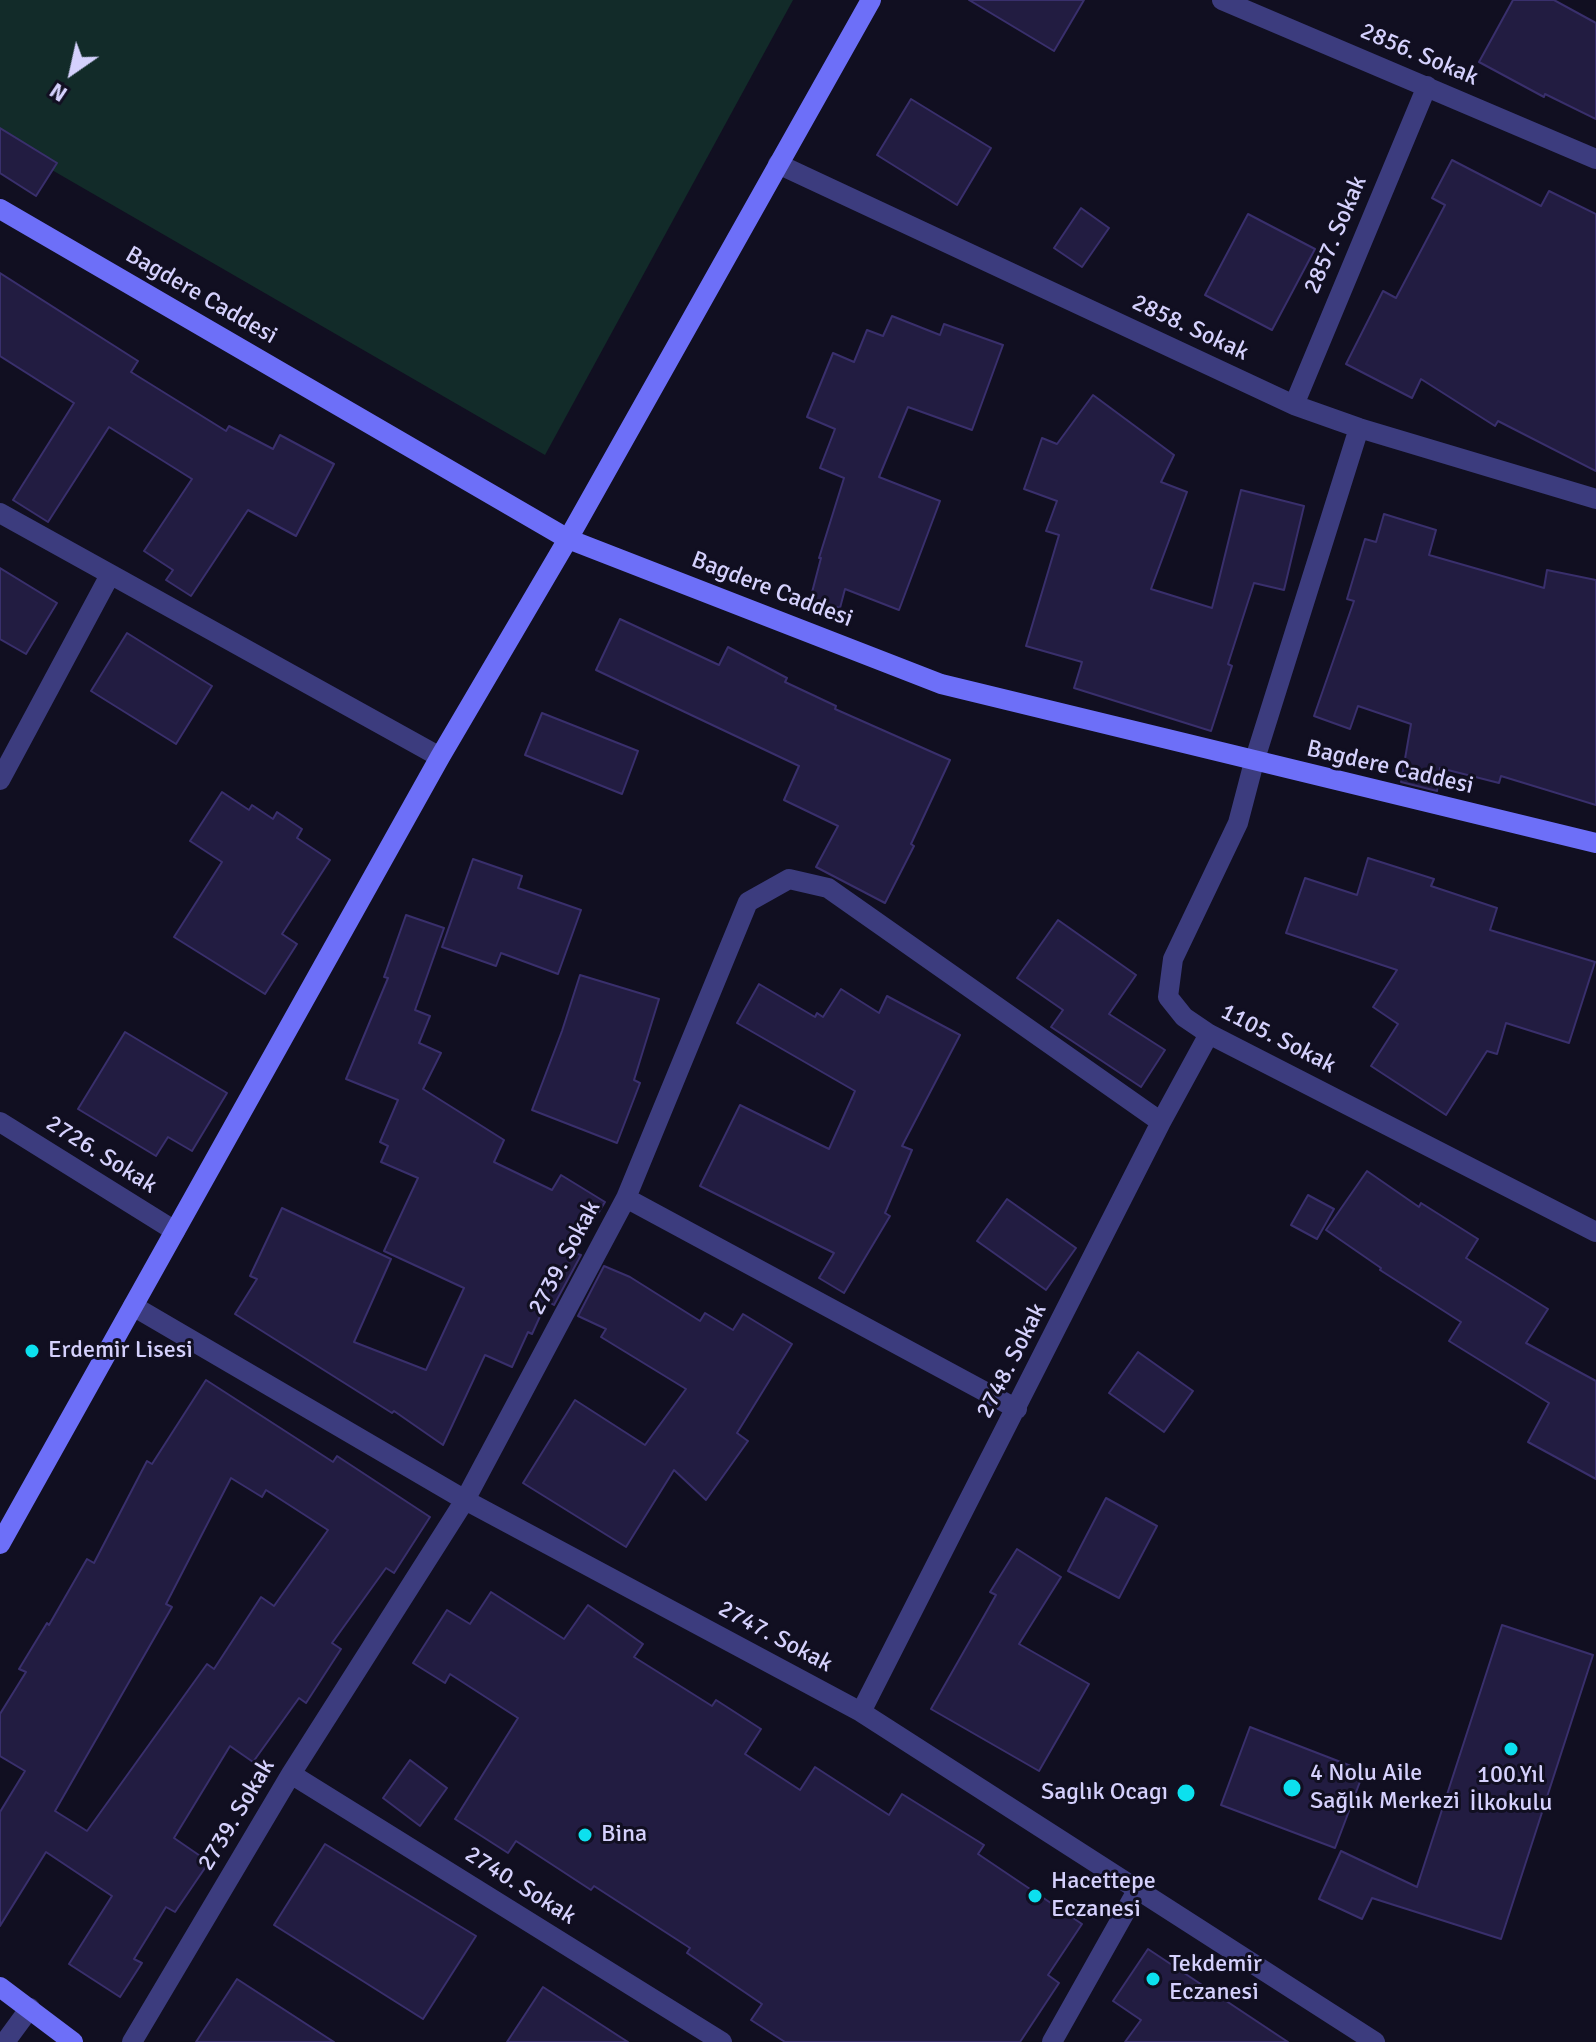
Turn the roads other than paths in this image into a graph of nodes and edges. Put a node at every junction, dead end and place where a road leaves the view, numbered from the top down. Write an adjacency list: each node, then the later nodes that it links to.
1 (871, 0): 5 (street)
2 (1222, 0): 3 (street, 2856. Sokak)
3 (1427, 86): 4 (street, 2856. Sokak); 7 (street, 2857. Sokak)
4 (1596, 159)
5 (778, 164): 7 (street, 2858. Sokak); 11 (street)
6 (0, 209): 11 (street, Bagdere Caddesi)
7 (1294, 405): 8 (street, 2858. Sokak)
8 (1359, 428): 9 (street, 2858. Sokak); 14 (street)
9 (1596, 499)
10 (0, 513): 12 (street)
11 (568, 539): 13 (street); 14 (street, Bagdere Caddesi)
12 (110, 575): 13 (street); 15 (street)
13 (440, 757): 21 (street)
14 (1254, 762): 16 (street, Bagdere Caddesi); 17 (street, 1105. Sokak)
15 (0, 780)
16 (1596, 843)
17 (1209, 1034): 19 (street, 2748. Sokak); 22 (street, 1105. Sokak)
18 (0, 1122): 21 (street, 2726. Sokak)
19 (1161, 1122): 20 (street, 2739. Sokak); 24 (street, 2748. Sokak)
20 (626, 1198): 24 (street); 25 (street, 2739. Sokak)
21 (175, 1231): 23 (street)
22 (1596, 1232)
23 (133, 1306): 25 (street, 2747. Sokak); 26 (street)
24 (1017, 1409): 27 (street, 2748. Sokak)
25 (465, 1500): 27 (street, 2747. Sokak); 28 (street, 2739. Sokak)
26 (0, 1544)
27 (861, 1712): 29 (street, 2747. Sokak)
28 (291, 1774): 34 (street, 2739. Sokak); 35 (street, 2740. Sokak)
29 (1138, 1889): 36 (street); 37 (street, 2747. Sokak)
30 (0, 1987): 31 (street)
31 (30, 2008): 32 (street); 33 (street)
32 (5, 2042)
33 (73, 2042)
34 (132, 2042)
35 (722, 2042)
36 (1052, 2042)
37 (1375, 2042)

